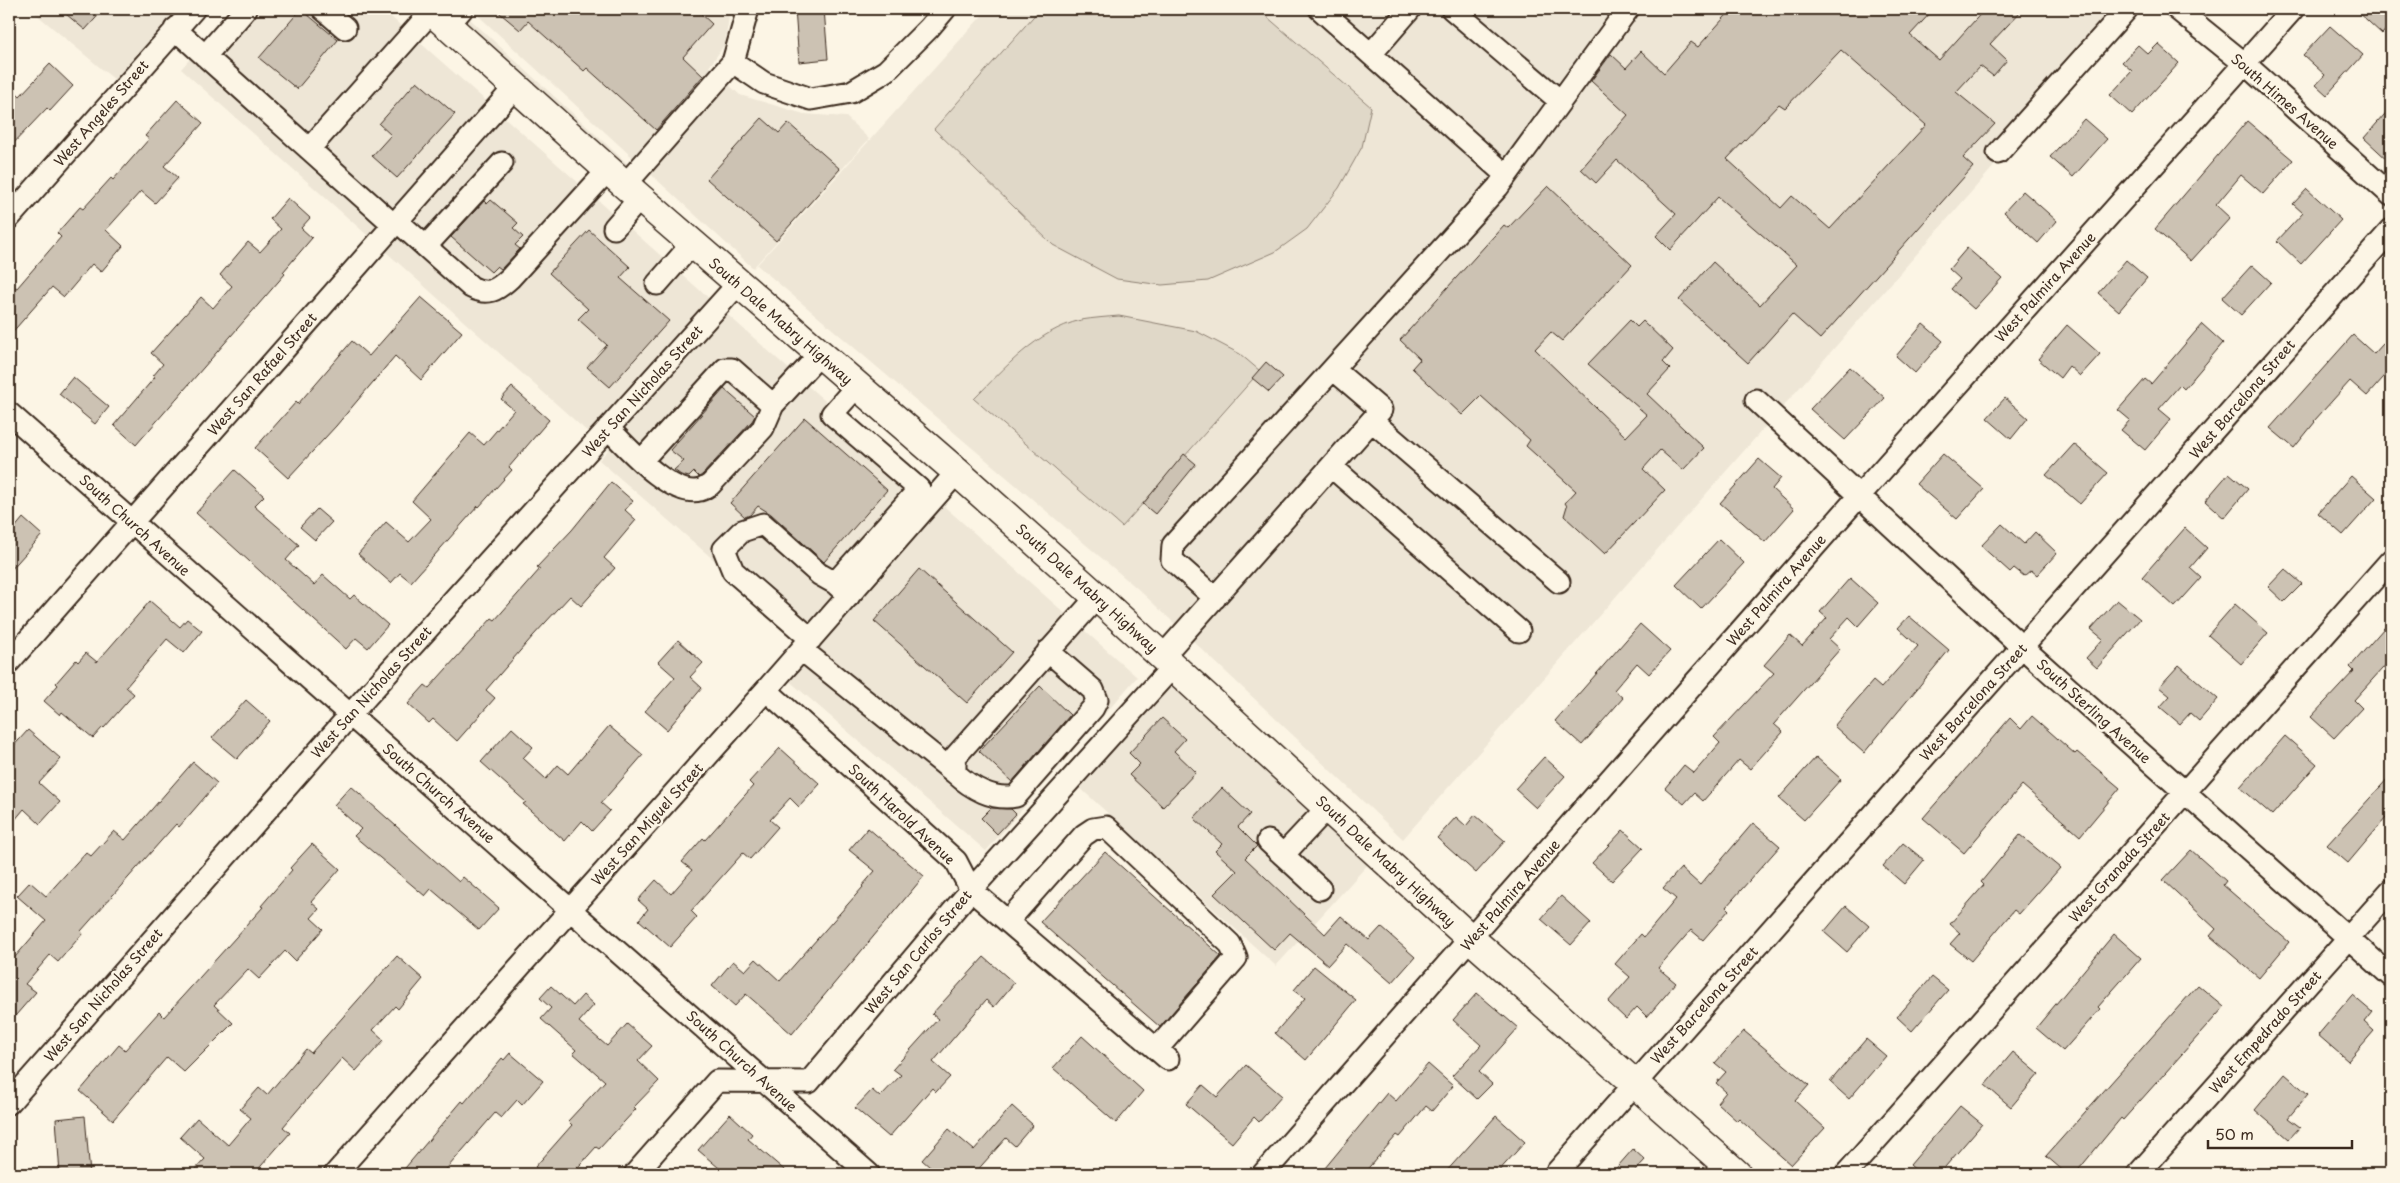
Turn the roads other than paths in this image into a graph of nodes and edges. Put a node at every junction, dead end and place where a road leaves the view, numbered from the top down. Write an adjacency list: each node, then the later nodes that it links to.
1 (194, 9): 15 (street, West Angeles Street)
2 (246, 9): 17 (street)
3 (323, 9): 14 (street)
4 (748, 9): 18 (street)
5 (945, 9): 18 (street)
6 (1320, 9): 16 (street)
7 (1410, 9): 16 (street)
8 (1452, 9): 21 (street)
9 (1628, 9): 21 (street)
10 (2127, 9): 23 (street)
11 (2177, 9): 19 (street, South Himes Avenue)
12 (2293, 9): 19 (street, West Palmira Avenue)
13 (443, 14): 20 (main road, South Dale Mabry Highway); 22 (street)
14 (345, 28)
15 (175, 29): 17 (street); 28 (street, West Angeles Street)
16 (1371, 54): 25 (street)
17 (205, 56): 22 (street)
18 (733, 62): 26 (street)
19 (2245, 64): 27 (street, South Himes Avenue); 47 (street, West Palmira Avenue)
20 (516, 86): 26 (main road, South Dale Mabry Highway); 29 (street, West San Rafael Street)
21 (1560, 101): 25 (street)
22 (309, 149): 29 (street)
23 (1998, 153)
24 (502, 163): 33 (street)
25 (1506, 176): 37 (street)
26 (625, 185): 30 (street); 32 (main road, South Dale Mabry Highway); 33 (street)
27 (2391, 195)
28 (9, 218)
29 (395, 223): 33 (street); 48 (street, West San Rafael Street)
30 (614, 228)
31 (2391, 230): 56 (street, West Barcelona Street)
32 (692, 244): 34 (street); 35 (main road, South Dale Mabry Highway)
33 (426, 246)
34 (657, 284)
35 (738, 284): 36 (main road, South Dale Mabry Highway); 43 (street, West San Nicholas Street)
36 (820, 354): 38 (main road, South Dale Mabry Highway); 40 (street)
37 (1333, 369): 42 (street); 53 (street)
38 (857, 386): 46 (main road, South Dale Mabry Highway); 51 (street)
39 (1756, 400): 47 (street, South Sterling Avenue)
40 (773, 405): 44 (street); 44 (street)
41 (9, 413): 48 (street, South Church Avenue)
42 (1372, 421): 45 (street, West San Carlos Street); 50 (street)
43 (608, 428): 44 (street); 61 (street, West San Nicholas Street)
44 (642, 461)
45 (1332, 466): 53 (street, West San Carlos Street); 54 (street)
46 (957, 472): 51 (street, West San Miguel Street); 52 (main road, South Dale Mabry Highway)
47 (1859, 496): 56 (street, South Sterling Avenue); 73 (street, West Palmira Avenue)
48 (132, 522): 59 (street, West San Rafael Street); 61 (street, South Church Avenue)
49 (2391, 560): 63 (street, West Granada Street)
50 (1559, 582)
51 (842, 589): 55 (street, West San Miguel Street); 55 (street)
52 (1097, 597): 57 (street); 58 (main road, South Dale Mabry Highway)
53 (1215, 598): 58 (street, West San Carlos Street)
54 (1519, 631)
55 (806, 644): 60 (street, West San Miguel Street); 62 (street)
56 (2022, 647): 63 (street, South Sterling Avenue); 76 (street, West Barcelona Street)
57 (1048, 651): 62 (street); 64 (street)
58 (1168, 660): 65 (main road, South Dale Mabry Highway); 66 (street, West San Carlos Street)
59 (9, 662)
60 (766, 690): 68 (street, South Harold Avenue); 70 (street, West San Miguel Street)
61 (350, 715): 70 (street, South Church Avenue); 77 (street, West San Nicholas Street)
62 (955, 773): 64 (street)
63 (2186, 792): 72 (street, South Sterling Avenue); 78 (street, West Granada Street)
64 (1016, 796): 66 (street)
65 (1328, 807): 67 (street); 73 (main road, South Dale Mabry Highway)
66 (1038, 816): 68 (street, West San Carlos Street)
67 (1320, 889)
68 (971, 890): 71 (street, South Harold Avenue); 75 (street, West San Carlos Street)
69 (2391, 890): 72 (street, West Empedrado Street)
70 (571, 910): 75 (street, South Church Avenue); 79 (street, West San Miguel Street)
71 (1008, 922): 71 (street, South Harold Avenue)
72 (2349, 938): 74 (street, South Sterling Avenue); 85 (street, West Empedrado Street)
73 (1471, 939): 76 (main road, South Dale Mabry Highway); 82 (street, West Palmira Avenue)
74 (2391, 976)
75 (765, 1081): 80 (street, West San Carlos Street); 81 (street, South Church Avenue)
76 (1634, 1084): 83 (street, West Barcelona Street); 84 (main road, South Dale Mabry Highway)
77 (9, 1103)
78 (1854, 1172)
79 (335, 1174)
80 (635, 1174)
81 (868, 1174)
82 (1263, 1174)
83 (1555, 1174)
84 (1737, 1174)
85 (2138, 1174)

